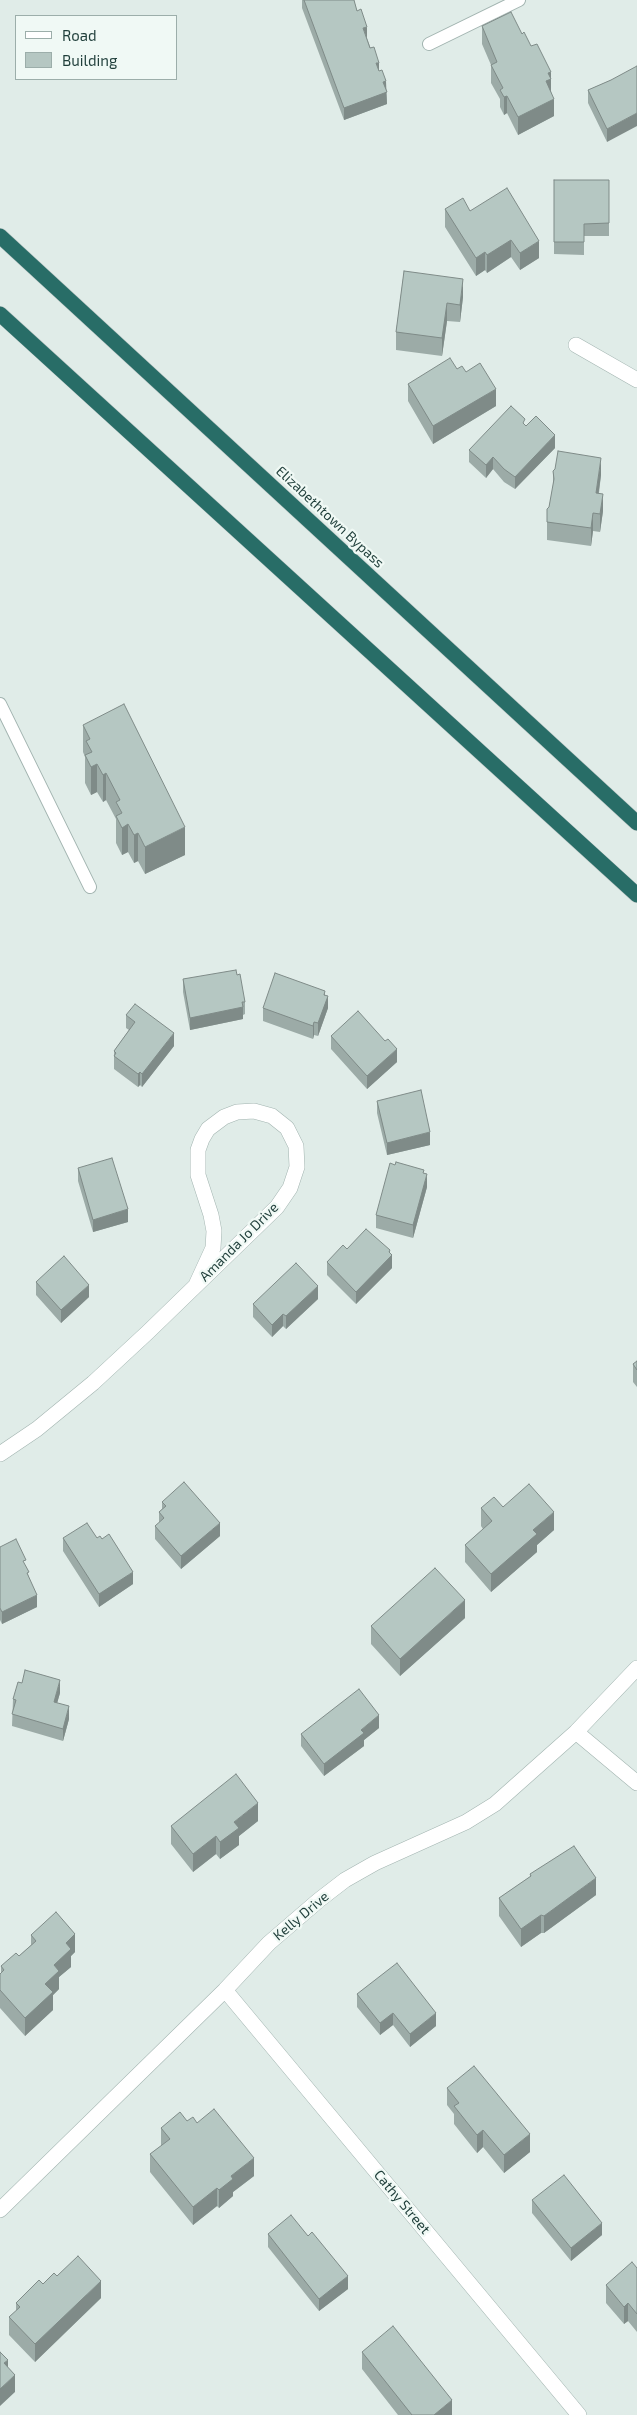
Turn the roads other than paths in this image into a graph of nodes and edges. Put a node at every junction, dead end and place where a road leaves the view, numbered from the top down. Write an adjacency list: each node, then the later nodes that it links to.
1 (519, 0): 2 (lane)
2 (429, 44)
3 (0, 236): 8 (highway, Elizabethtown Bypass)
4 (0, 314): 10 (highway)
5 (576, 345): 6 (street)
6 (637, 380)
7 (0, 704): 9 (lane)
8 (637, 823)
9 (90, 887)
10 (637, 895)
11 (196, 1285): 11 (street, Amanda Jo Drive); 12 (street, Amanda Jo Drive)
12 (0, 1454)
13 (637, 1668): 14 (street, Kelly Drive)
14 (576, 1732): 15 (street); 16 (street, Kelly Drive)
15 (637, 1783)
16 (225, 1990): 17 (street, Kelly Drive); 18 (street, Cathy Street)
17 (0, 2210)
18 (579, 2415)

